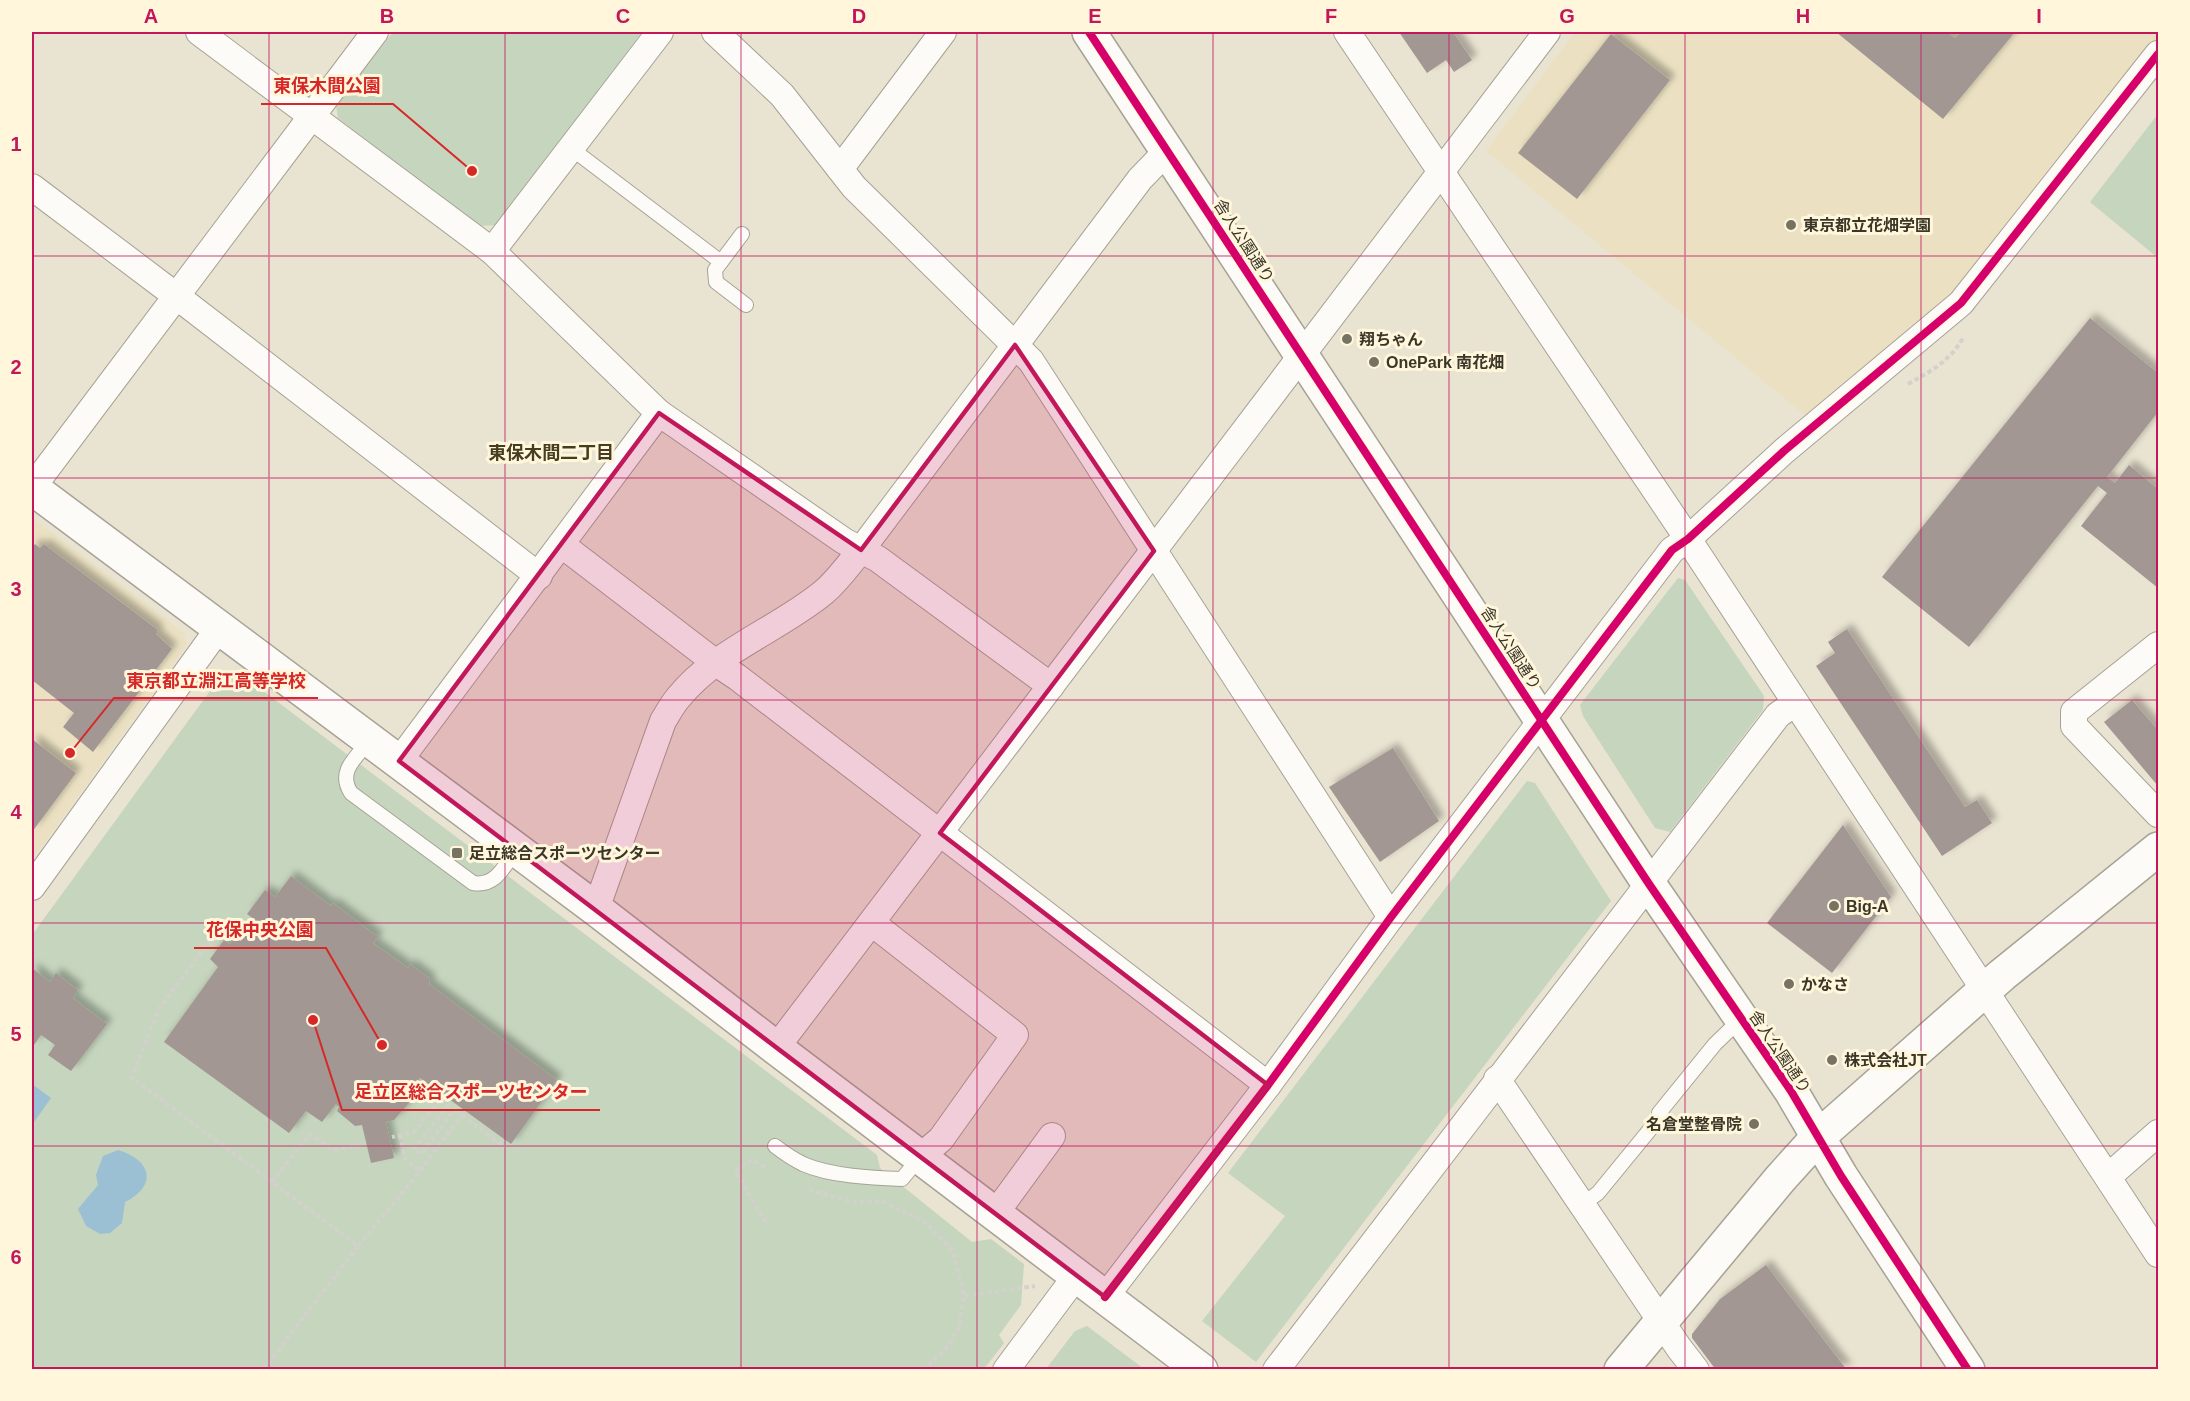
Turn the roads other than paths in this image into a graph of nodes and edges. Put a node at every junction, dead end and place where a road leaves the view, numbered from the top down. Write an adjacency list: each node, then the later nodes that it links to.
1 (199, 32): 10 (street)
2 (375, 32): 10 (street)
3 (660, 32): 11 (street)
4 (715, 32): 13 (street)
5 (943, 32): 13 (street)
6 (1089, 32): 12 (street, 舎人公園通り)
7 (1347, 32): 14 (street)
8 (1547, 32): 14 (street)
9 (2158, 54): 25 (street)
10 (311, 117): 17 (street); 19 (street)
11 (572, 149): 17 (street); 18 (lane)
12 (1168, 150): 21 (street); 22 (street, 舎人公園通り)
13 (840, 169): 21 (street)
14 (1441, 171): 22 (street); 25 (street)
15 (32, 188): 19 (street)
16 (742, 234): 18 (lane)
17 (492, 251): 23 (street)
18 (721, 262): 20 (lane)
19 (175, 295): 24 (street); 29 (street)
20 (746, 305)
21 (1015, 345): 27 (street); 28 (street)
22 (1303, 355): 28 (street); 35 (street, 舎人公園通り)
23 (659, 413): 26 (street); 27 (street)
24 (32, 488): 30 (street)
25 (1688, 539): 34 (street); 35 (street)
26 (562, 545): 29 (street); 32 (street)
27 (861, 550): 32 (street); 33 (street)
28 (1154, 551): 33 (street); 45 (street)
29 (539, 576): 37 (street)
30 (219, 628): 36 (street); 43 (street)
31 (2158, 645): 38 (street)
32 (716, 663): 39 (street); 44 (street)
33 (1051, 686): 39 (street)
34 (1795, 703): 42 (street); 47 (street)
35 (1542, 720): 42 (street, 舎人公園通り); 45 (street)
36 (370, 740): 37 (street); 41 (lane)
37 (399, 761): 41 (street)
38 (2158, 814)
39 (940, 833): 46 (street); 51 (street)
40 (2158, 849): 47 (street)
41 (516, 850): 44 (street)
42 (1649, 884): 48 (street, 舎人公園通り); 50 (street)
43 (32, 887)
44 (596, 909): 49 (street)
45 (1391, 917): 51 (street)
46 (872, 923): 49 (street); 58 (street)
47 (1986, 989): 56 (street); 59 (street)
48 (1742, 1019): 52 (lane); 56 (street, 舎人公園通り)
49 (776, 1048): 58 (street)
50 (1497, 1079): 60 (street); 68 (street)
51 (1268, 1084): 64 (street)
52 (1659, 1113)
53 (1652, 1126): 60 (lane)
54 (2158, 1133): 59 (street)
55 (1052, 1136): 61 (street)
56 (1817, 1138): 65 (street); 71 (street, 舎人公園通り)
57 (775, 1146): 58 (lane)
58 (920, 1157): 61 (street)
59 (2109, 1176): 62 (street)
60 (1583, 1204): 65 (street)
61 (995, 1214): 63 (street)
62 (2158, 1254)
63 (1076, 1276): 64 (street); 66 (street)
64 (1105, 1297): 67 (street)
65 (1663, 1321): 69 (street); 70 (street)
66 (1005, 1370)
67 (1201, 1370)
68 (1276, 1370)
69 (1622, 1370)
70 (1696, 1370)
71 (1968, 1370)

